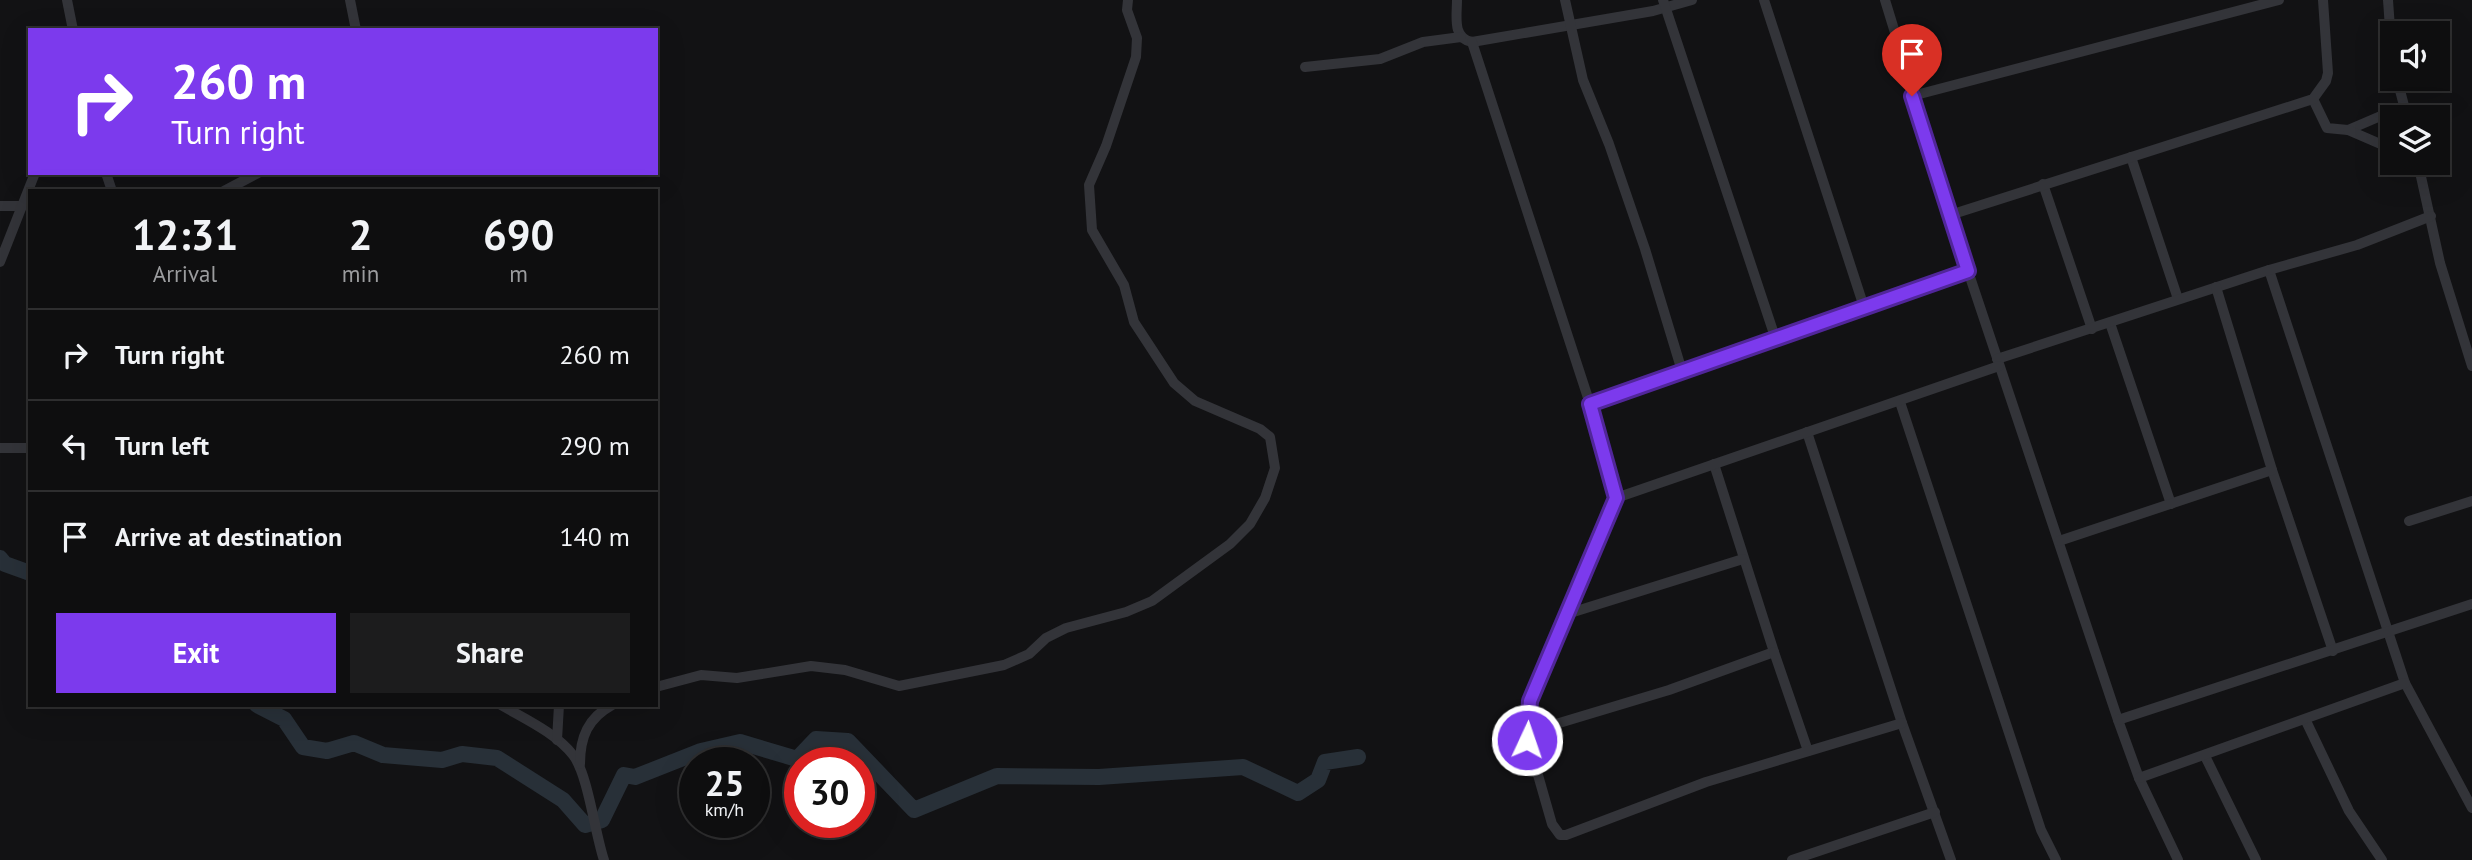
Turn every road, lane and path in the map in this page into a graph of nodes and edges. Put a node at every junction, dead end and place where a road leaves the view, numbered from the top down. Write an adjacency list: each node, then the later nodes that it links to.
1 (67, 0): 15 (street)
2 (350, 0): 16 (street)
3 (1128, 0): 66 (street)
4 (1457, 0): 17 (street)
5 (1565, 0): 14 (street)
6 (1692, 0): 12 (street)
7 (1764, 0): 40 (street)
8 (1885, 0): 20 (street)
9 (2279, 0): 20 (street)
10 (2323, 0): 21 (street)
11 (2388, 0): 13 (street)
12 (1664, 4): 14 (street); 43 (street)
13 (2389, 21)
14 (1570, 23): 18 (street); 46 (street)
15 (73, 28)
16 (356, 28)
17 (1461, 37): 18 (street); 19 (street)
18 (1472, 42): 48 (street)
19 (1305, 67)
20 (1912, 96): 33 (street)
21 (2313, 99): 23 (street); 25 (street)
22 (2380, 121): 23 (street)
23 (2348, 131): 24 (street)
24 (2380, 144)
25 (2131, 157): 28 (street); 39 (street)
26 (254, 175): 29 (street)
27 (2421, 175): 34 (street)
28 (2043, 184): 33 (street); 42 (street)
29 (228, 189)
30 (28, 192): 32 (street)
31 (0, 206): 32 (street)
32 (23, 206): 35 (street)
33 (1950, 215): 37 (street)
34 (2431, 216): 36 (street); 45 (street)
35 (0, 262)
36 (2269, 270): 38 (street); 62 (street)
37 (1968, 271): 40 (street); 44 (street)
38 (2216, 288): 39 (street); 53 (street)
39 (2178, 299): 41 (street)
40 (1864, 307): 43 (street)
41 (2110, 323): 42 (street); 56 (street)
42 (2092, 329): 44 (street)
43 (1775, 337): 46 (street)
44 (1998, 362): 47 (street); 58 (street)
45 (2472, 366)
46 (1682, 372): 48 (street)
47 (1900, 402): 49 (street); 84 (street)
48 (1590, 404): 54 (street)
49 (1807, 432): 52 (street); 72 (street)
50 (0, 448): 51 (street)
51 (28, 448)
52 (1714, 464): 54 (street); 59 (street)
53 (2272, 470): 56 (street); 63 (street)
54 (1616, 498): 61 (street)
55 (2472, 501): 57 (street)
56 (2171, 504): 58 (street)
57 (2409, 521)
58 (2059, 541): 70 (street)
59 (1743, 559): 61 (street); 64 (street)
60 (2472, 604): 62 (street)
61 (1567, 614): 73 (street)
62 (2390, 632): 63 (street); 65 (street)
63 (2333, 650): 70 (street)
64 (1774, 652): 73 (street); 75 (street)
65 (2405, 683): 71 (street); 79 (street)
66 (658, 686)
67 (504, 707): 74 (street)
68 (559, 707): 74 (street)
69 (609, 707): 77 (street)
70 (2118, 720): 78 (street)
71 (2306, 721): 76 (street); 87 (street)
72 (1902, 723): 75 (street); 80 (street)
73 (1526, 733): 75 (street)
74 (557, 740): 77 (street)
75 (1808, 751)
76 (2204, 756): 78 (street); 86 (street)
77 (580, 767): 81 (street)
78 (2139, 778): 85 (street)
79 (2472, 808)
80 (1935, 812): 82 (street); 83 (street)
81 (604, 860)
82 (1792, 860)
83 (1951, 860)
84 (2056, 860)
85 (2178, 860)
86 (2256, 860)
87 (2382, 860)

